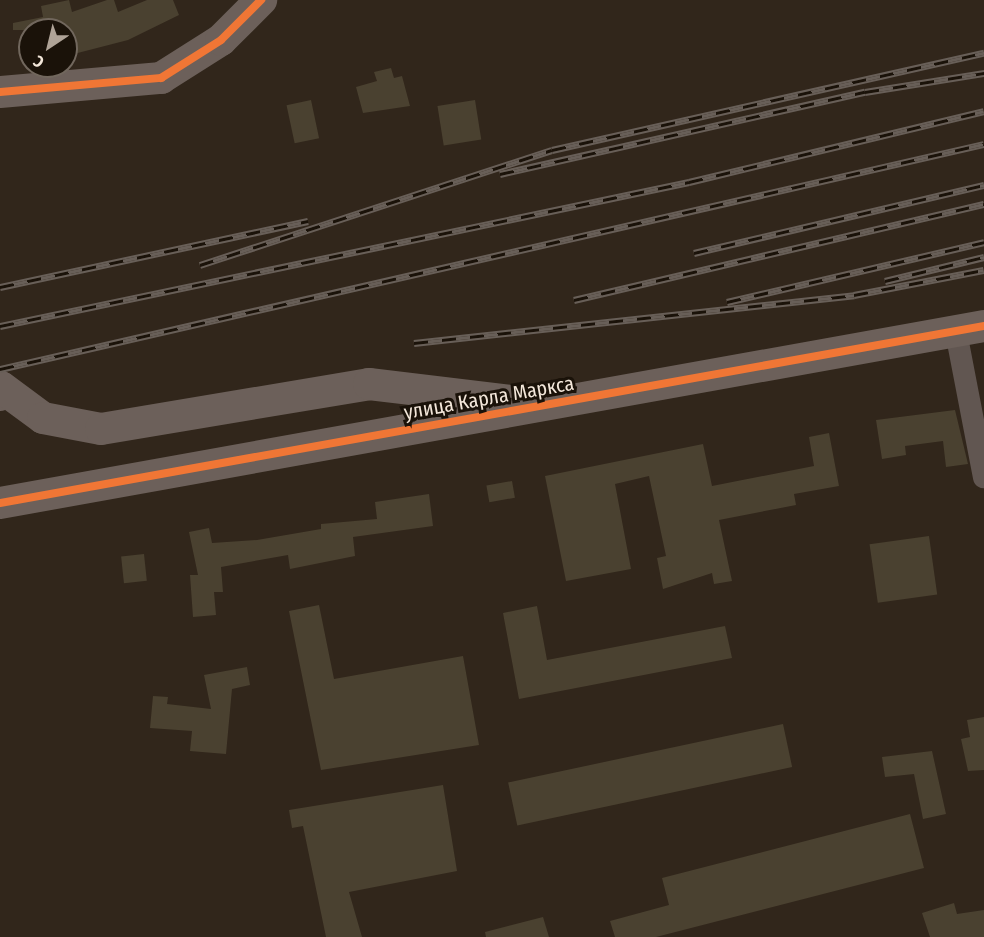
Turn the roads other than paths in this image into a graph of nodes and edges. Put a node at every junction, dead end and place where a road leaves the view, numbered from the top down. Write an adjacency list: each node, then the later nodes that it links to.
1 (261, 0): 2 (street)
2 (3, 93)
3 (970, 329): 5 (street, улица Карла Маркса); 6 (street)
4 (0, 395): 5 (street)
5 (544, 405): 7 (street, улица Карла Маркса)
6 (984, 477)
7 (0, 503)

